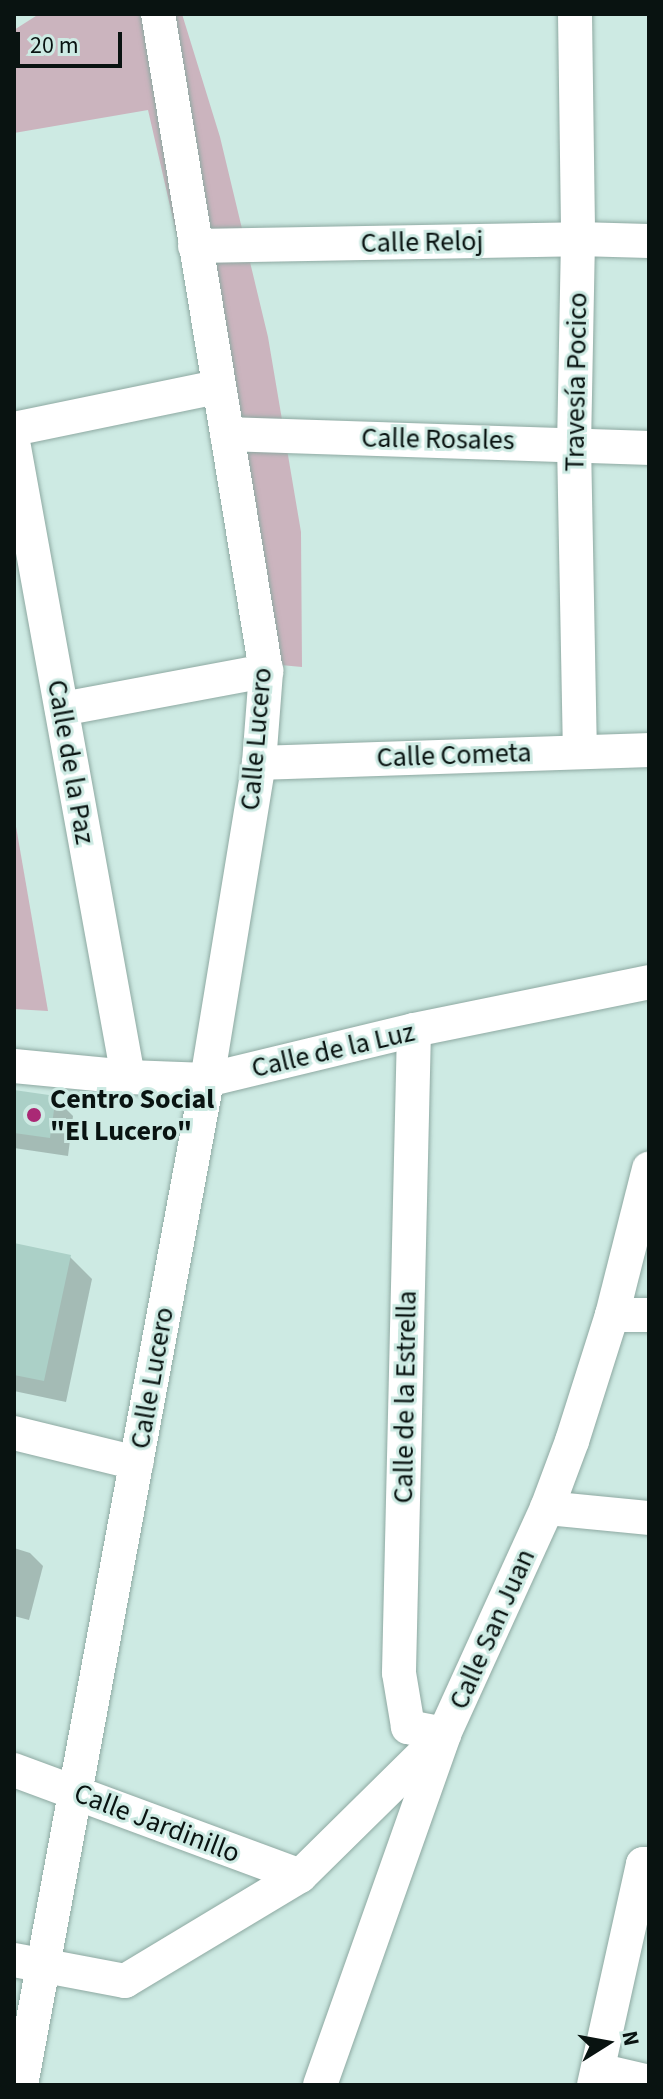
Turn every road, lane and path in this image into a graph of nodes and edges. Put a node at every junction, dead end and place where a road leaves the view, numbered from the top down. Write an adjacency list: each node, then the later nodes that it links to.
1 (158, 14): 5 (street, Calle Lucero)
2 (575, 14): 3 (street, Travesía Pocico)
3 (578, 239): 4 (street, Calle Reloj); 5 (street, Calle Reloj); 9 (street, Travesía Pocico)
4 (649, 241)
5 (195, 246): 6 (street, Calle Lucero)
6 (217, 387): 7 (street); 8 (street, Calle Lucero)
7 (14, 429)
8 (227, 434): 9 (street, Calle Rosales); 12 (street, Calle Lucero)
9 (574, 443): 11 (street, Calle Rosales); 14 (street, Travesía Pocico)
10 (14, 447): 13 (street, Calle de la Paz)
11 (649, 448)
12 (266, 671): 13 (street); 16 (street, Calle Lucero)
13 (62, 709): 20 (street, Calle de la Paz)
14 (580, 750): 15 (street, Calle Cometa); 16 (street, Calle Cometa)
15 (649, 750)
16 (259, 763): 21 (street, Calle Lucero)
17 (649, 982): 18 (street, Calle de la Luz)
18 (414, 1030): 21 (street, Calle de la Luz); 29 (street, Calle de la Estrella)
19 (14, 1066): 20 (street, Calle de la Luz)
20 (128, 1077): 21 (street, Calle de la Luz)
21 (207, 1080): 26 (street, Calle Lucero)
22 (649, 1169): 23 (street, Calle San Juan)
23 (612, 1315): 24 (street); 27 (street, Calle San Juan)
24 (649, 1315)
25 (14, 1433): 26 (street, Calle Lucero)
26 (136, 1463): 31 (street, Calle Lucero)
27 (547, 1508): 28 (street); 29 (street, Calle San Juan)
28 (649, 1518)
29 (444, 1734): 33 (street); 38 (street, Calle San Juan)
30 (14, 1770): 31 (street, Calle Jardinillo)
31 (75, 1791): 33 (street, Calle Jardinillo); 34 (street, Calle Lucero)
32 (646, 1864): 35 (street)
33 (300, 1876): 34 (street)
34 (29, 1963): 37 (street, Calle Lucero)
35 (596, 2077): 36 (street)
36 (649, 2082)
37 (21, 2085)
38 (320, 2085)

